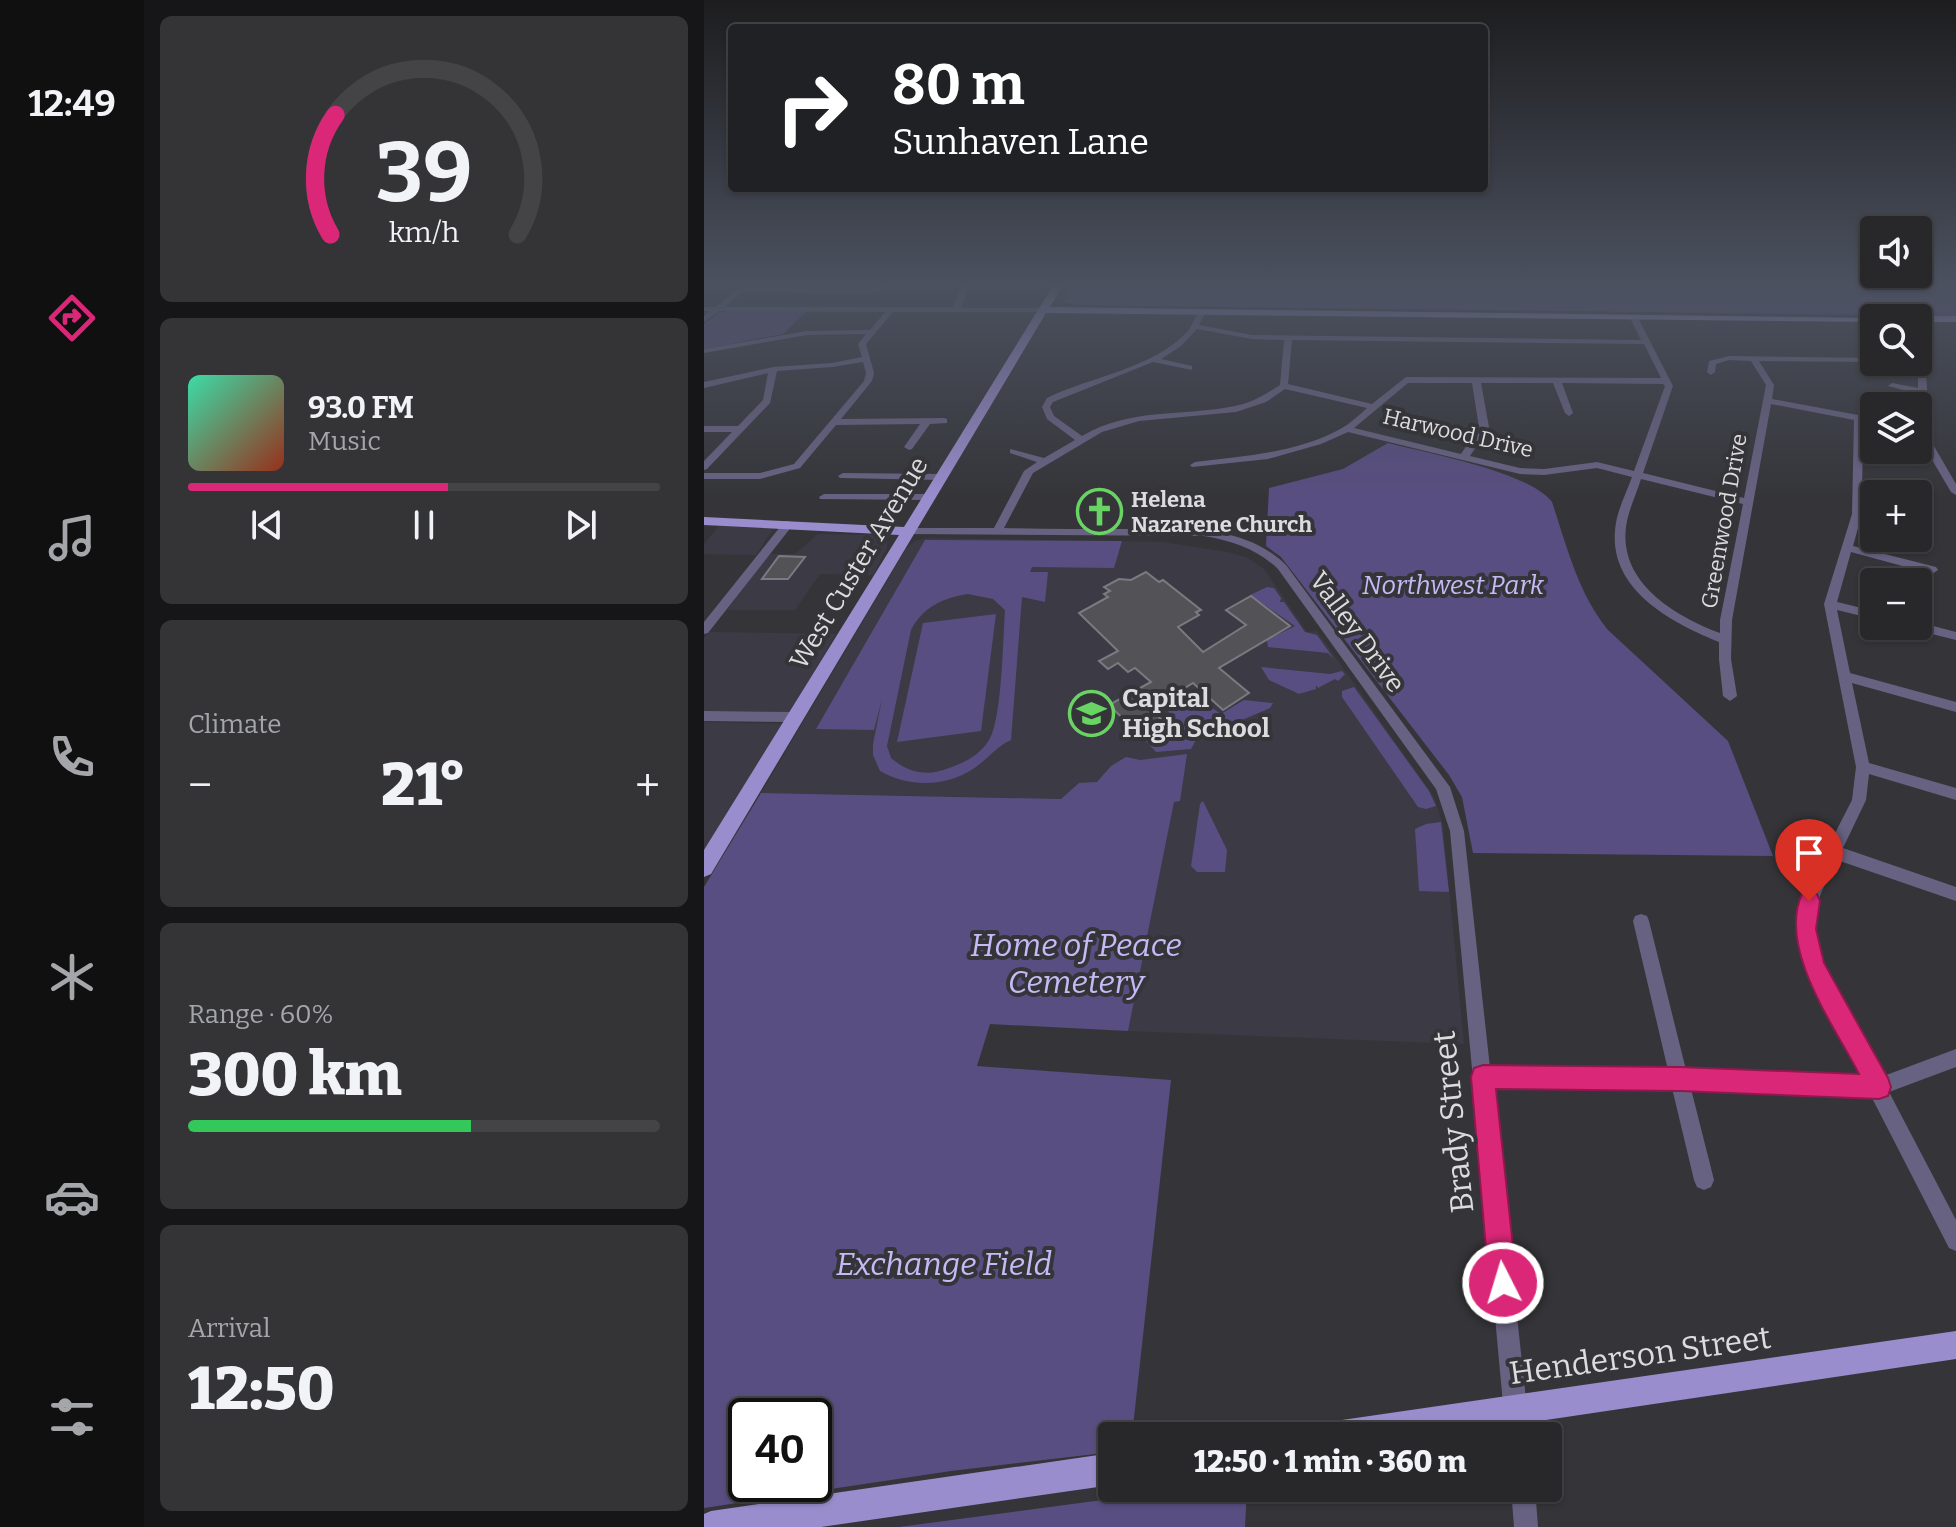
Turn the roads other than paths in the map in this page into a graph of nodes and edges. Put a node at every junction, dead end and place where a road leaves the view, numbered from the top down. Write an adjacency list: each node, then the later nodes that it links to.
1 (864, 355): 7 (street)
2 (1015, 355): 43 (main road, West Custer Avenue)
3 (1157, 355): 8 (street)
4 (1287, 355): 18 (street)
5 (1653, 355): 16 (street)
6 (1753, 358): 9 (street); 12 (street); 21 (street, Greenwood Drive)
7 (865, 359): 11 (street); 27 (street)
8 (1152, 359): 10 (street); 31 (street)
9 (1860, 360)
10 (1189, 368)
11 (773, 369): 17 (street); 29 (street)
12 (1711, 372)
13 (1922, 376): 20 (street)
14 (1476, 379): 15 (street); 22 (street); 35 (street)
15 (1556, 380): 16 (street); 23 (street)
16 (1667, 381): 40 (street)
17 (704, 385)
18 (1284, 386): 22 (street); 31 (street)
19 (1892, 386): 20 (street)
20 (1923, 392)
21 (1767, 401): 24 (street); 48 (street, Greenwood Drive)
22 (1374, 407): 30 (street)
23 (1569, 413)
24 (1860, 418)
25 (927, 421): 26 (street); 27 (street); 32 (street)
26 (944, 421)
27 (835, 422): 41 (street)
28 (704, 429): 29 (street)
29 (741, 429): 39 (street)
30 (1347, 429): 35 (street, Harwood Drive); 38 (street)
31 (1081, 440): 36 (street)
32 (909, 447)
33 (1013, 451): 36 (street)
34 (1932, 455): 44 (street)
35 (1464, 457): 40 (street, Harwood Drive)
36 (1043, 461): 52 (street)
37 (1862, 464): 47 (street)
38 (1195, 465)
39 (704, 467)
40 (1638, 475): 48 (street, Harwood Drive); 60 (street)
41 (704, 476)
42 (843, 476): 43 (street)
43 (941, 477): 46 (main road, West Custer Avenue)
44 (1956, 492)
45 (824, 497): 46 (street)
46 (929, 497): 51 (main road, West Custer Avenue)
47 (1858, 501): 53 (street)
48 (1747, 502): 60 (street, Greenwood Drive)
49 (704, 521): 50 (main road)
50 (788, 524): 51 (main road); 57 (street)
51 (908, 531): 52 (street, Valley Drive); 65 (main road, West Custer Avenue)
52 (997, 532): 68 (street, Valley Drive)
53 (1847, 548): 54 (street); 55 (street)
54 (1924, 568)
55 (1830, 604): 56 (street); 61 (street)
56 (1860, 612)
57 (704, 630)
58 (1932, 630): 59 (street)
59 (1956, 636)
60 (1725, 640): 62 (street, Greenwood Drive)
61 (1844, 676): 63 (street); 66 (street)
62 (1730, 696)
63 (1956, 707)
64 (704, 716): 65 (street)
65 (795, 717): 70 (main road, West Custer Avenue)
66 (1863, 767): 67 (street); 69 (street)
67 (1956, 794)
68 (1450, 802): 74 (street, Brady Street)
69 (1834, 852): 71 (street); 76 (street)
70 (704, 868)
71 (1956, 894)
72 (1641, 921): 75 (street)
73 (1956, 1058): 76 (street)
74 (1483, 1077): 75 (street); 80 (street, Brady Street)
75 (1680, 1079): 76 (street); 77 (street)
76 (1879, 1087): 78 (street)
77 (1704, 1180)
78 (1956, 1241)
79 (1956, 1345): 81 (main road, Henderson Street)
80 (1516, 1422)
81 (1522, 1422)
82 (1098, 1471): 84 (main road)
83 (1524, 1502): 85 (street)
84 (711, 1527)
85 (1526, 1527)

